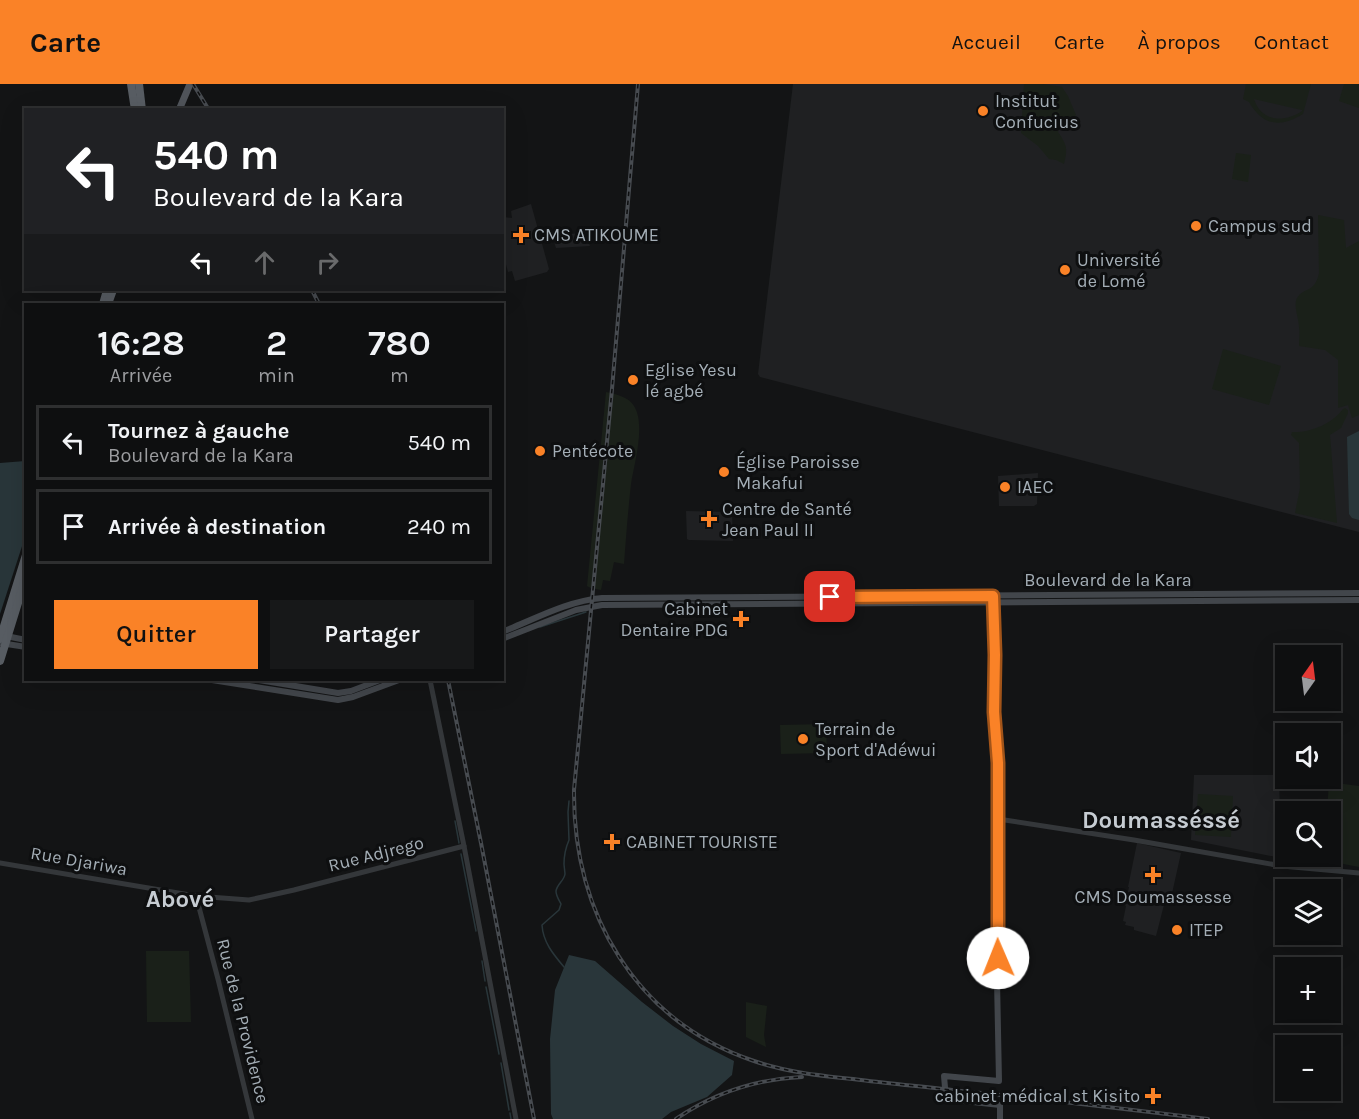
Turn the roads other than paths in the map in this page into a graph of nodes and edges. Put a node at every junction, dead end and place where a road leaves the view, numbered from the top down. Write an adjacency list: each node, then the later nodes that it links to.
1 (131, 84): 4 (highway)
2 (139, 84): 5 (highway)
3 (190, 84): 6 (main road)
4 (135, 108)
5 (142, 108)
6 (178, 108)
7 (24, 562): 15 (highway)
8 (24, 583): 15 (highway)
9 (1359, 593): 10 (main road, Boulevard de la Kara)
10 (993, 600): 11 (main road, Boulevard de la Kara); 12 (main road, Boulevard de la Kara); 24 (main road)
11 (1359, 600)
12 (584, 604): 13 (main road, Boulevard de la Kara); 14 (main road, Boulevard de la Kara)
13 (504, 631)
14 (504, 638)
15 (3, 639): 16 (main road); 17 (main road); 18 (highway)
16 (24, 640)
17 (24, 646)
18 (0, 661)
19 (218, 681): 22 (main road)
20 (265, 681): 21 (main road)
21 (377, 681)
22 (396, 681)
23 (430, 681): 25 (street)
24 (998, 819): 27 (street); 32 (main road)
25 (464, 846): 28 (street, Rue Adjrego); 31 (street)
26 (0, 863): 29 (street, Rue Djariwa)
27 (1359, 873)
28 (294, 890): 29 (street, Rue Djariwa)
29 (196, 896): 30 (street, Rue de la Providence)
30 (252, 1119)
31 (516, 1119)
32 (1000, 1119)

